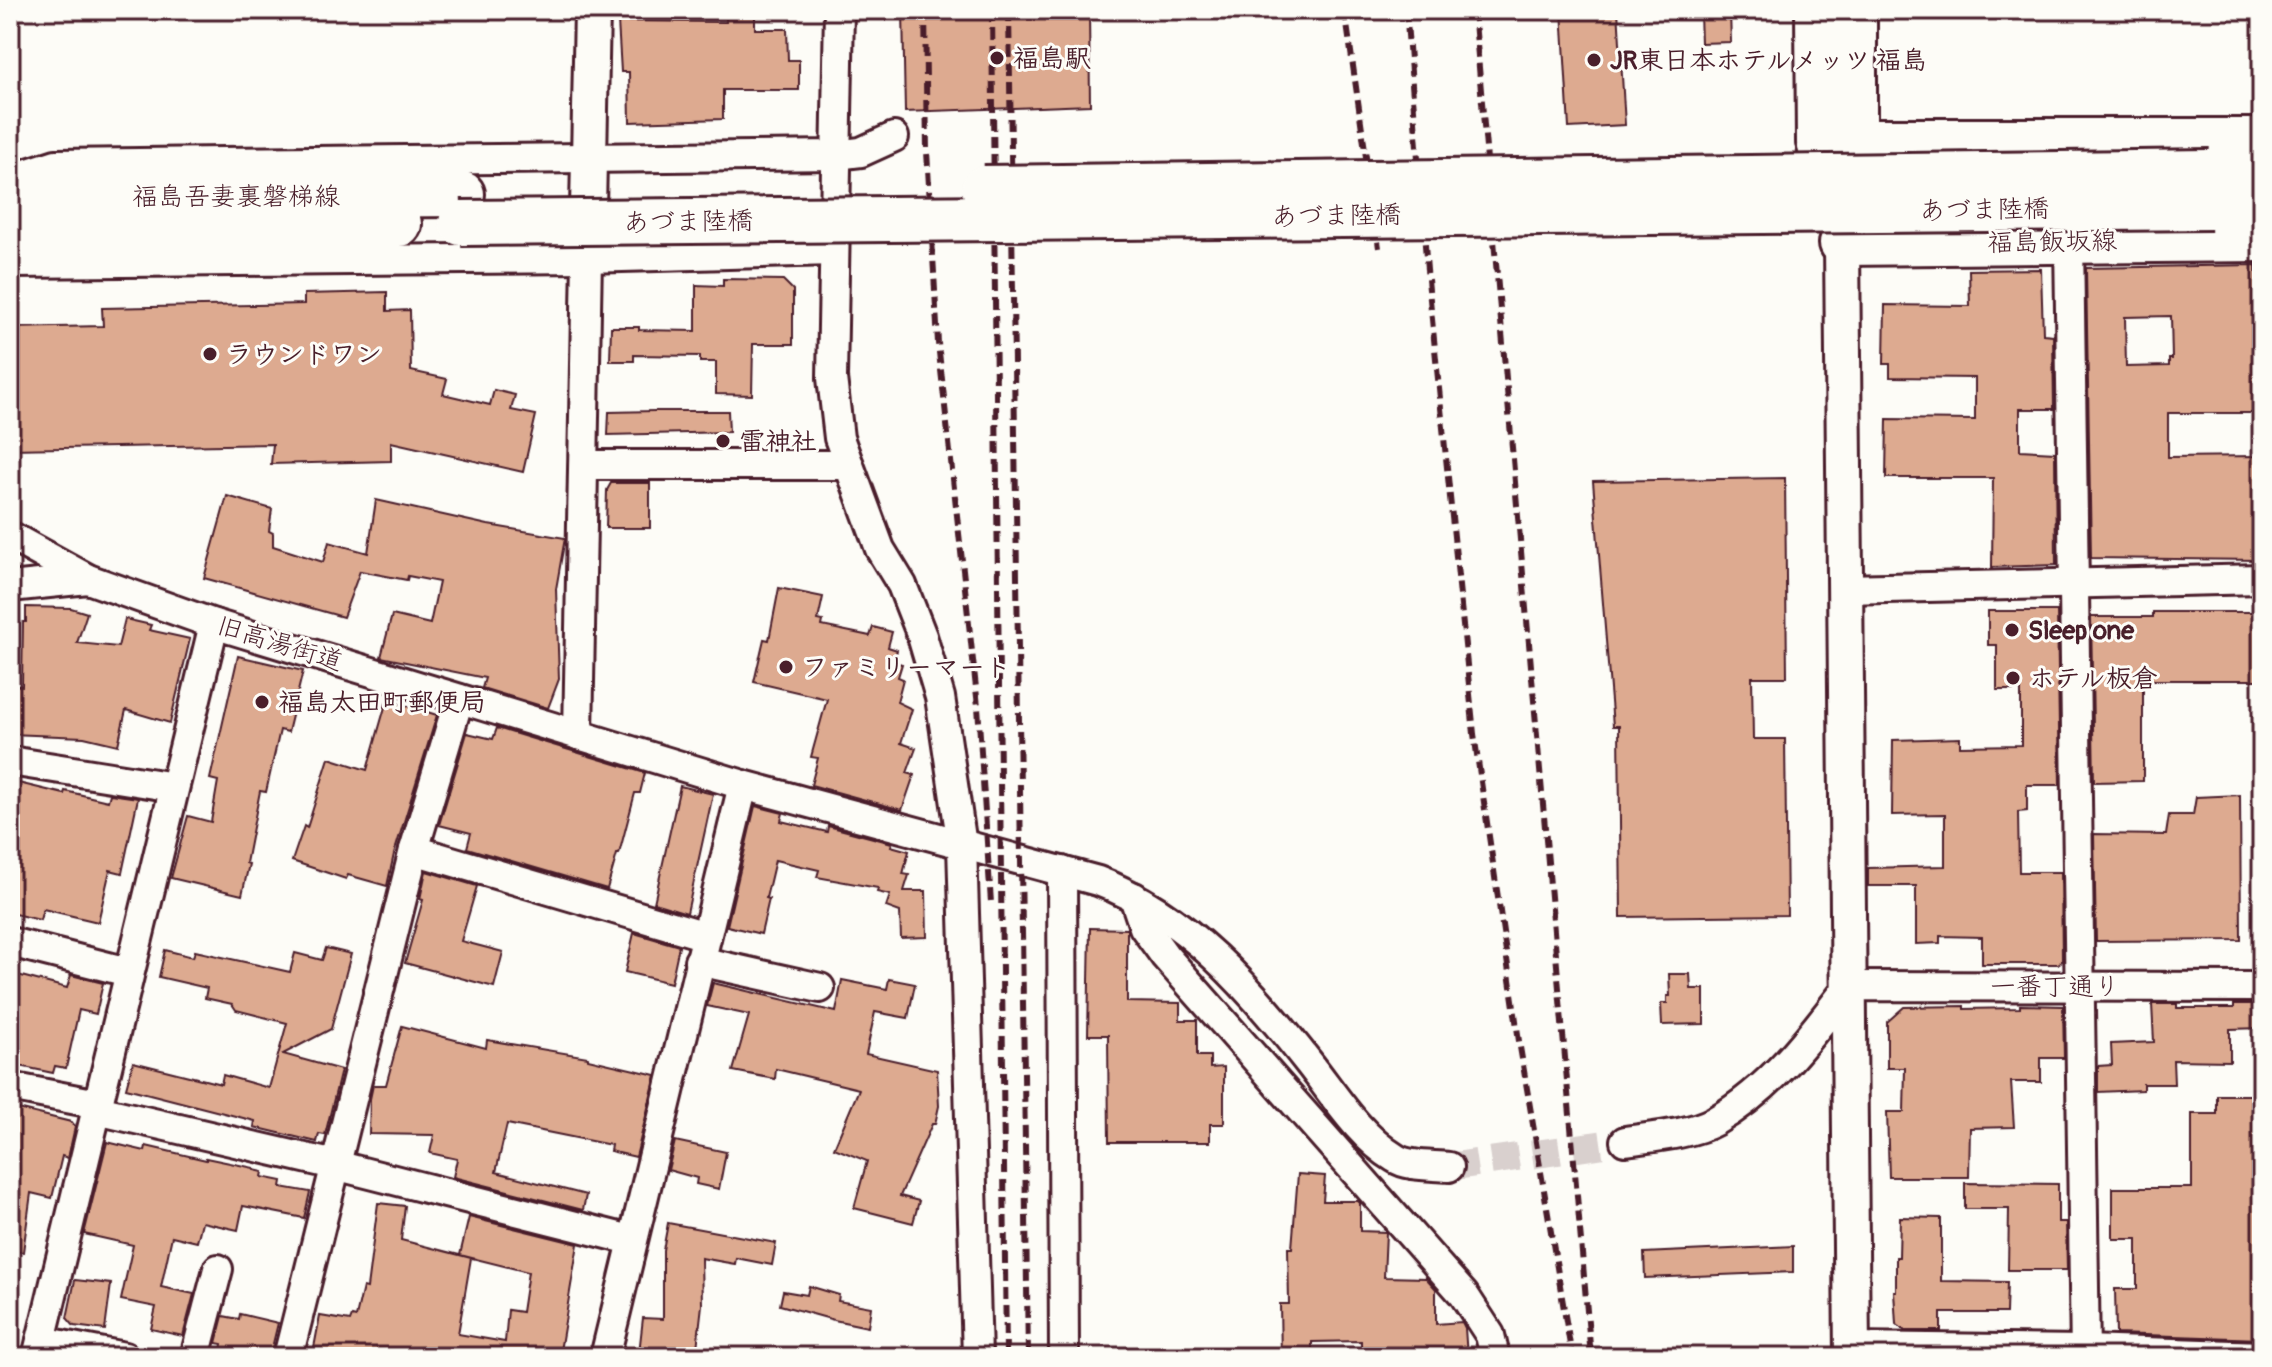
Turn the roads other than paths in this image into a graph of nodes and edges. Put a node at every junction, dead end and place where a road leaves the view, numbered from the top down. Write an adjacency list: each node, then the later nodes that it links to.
1 (592, 10): 9 (street)
2 (839, 10): 8 (street)
3 (1818, 10): 7 (main road)
4 (1854, 10): 7 (main road)
5 (894, 137): 8 (street)
6 (2262, 141): 7 (main road)
7 (1836, 142): 19 (main road)
8 (836, 155): 9 (street); 20 (street)
9 (589, 157): 11 (street); 21 (street)
10 (2262, 171): 12 (main road)
11 (10, 179)
12 (2210, 190): 14 (main road); 15 (main road, あづま陸橋, bridge)
13 (10, 197): 15 (main road, 福島吾妻裏磐梯線)
14 (2262, 206)
15 (461, 208): 16 (main road, 福島吾妻裏磐梯線)
16 (10, 233)
17 (2262, 239): 18 (main road, 福島飯坂線)
18 (2069, 241): 19 (main road, 福島飯坂線); 28 (street)
19 (1842, 243): 30 (street)
20 (833, 251): 21 (street); 24 (street)
21 (587, 258): 22 (street); 23 (street)
22 (10, 263)
23 (584, 465): 24 (street); 33 (street)
24 (849, 465): 37 (street)
25 (10, 536): 26 (street, 旧高湯街道)
26 (88, 579): 29 (street); 31 (street, 旧高湯街道)
27 (2262, 579): 28 (street)
28 (2076, 584): 30 (street); 45 (street)
29 (10, 587)
30 (1845, 589): 44 (street)
31 (214, 624): 32 (street, 旧高湯街道); 36 (street)
32 (459, 699): 33 (street, 旧高湯街道); 38 (street)
33 (578, 735): 35 (street, 旧高湯街道)
34 (10, 761): 36 (street)
35 (743, 785): 37 (street, 旧高湯街道); 42 (street)
36 (174, 787): 43 (street)
37 (962, 845): 39 (street, 旧高湯街道); 63 (street)
38 (414, 850): 42 (street); 51 (street)
39 (1062, 871): 40 (street, 旧高湯街道); 64 (street)
40 (1134, 897): 52 (street, 旧高湯街道); 65 (street)
41 (10, 942): 43 (street)
42 (702, 949): 47 (street); 53 (street)
43 (128, 972): 49 (street)
44 (1849, 986): 45 (street, 一番丁通り); 50 (street); 56 (street)
45 (2080, 986): 46 (street, 一番丁通り); 57 (street)
46 (2262, 987)
47 (820, 988)
48 (10, 1087): 49 (street)
49 (97, 1107): 51 (street); 55 (street)
50 (1625, 1141)
51 (335, 1165): 53 (street); 61 (street)
52 (1449, 1167)
53 (631, 1240): 62 (street)
54 (218, 1269): 60 (street)
55 (39, 1349): 59 (street)
56 (1852, 1352): 57 (street)
57 (2085, 1353): 58 (street)
58 (2262, 1356)
59 (125, 1357)
60 (195, 1357)
61 (288, 1357)
62 (605, 1357)
63 (977, 1357)
64 (1064, 1357)
65 (1495, 1357)

